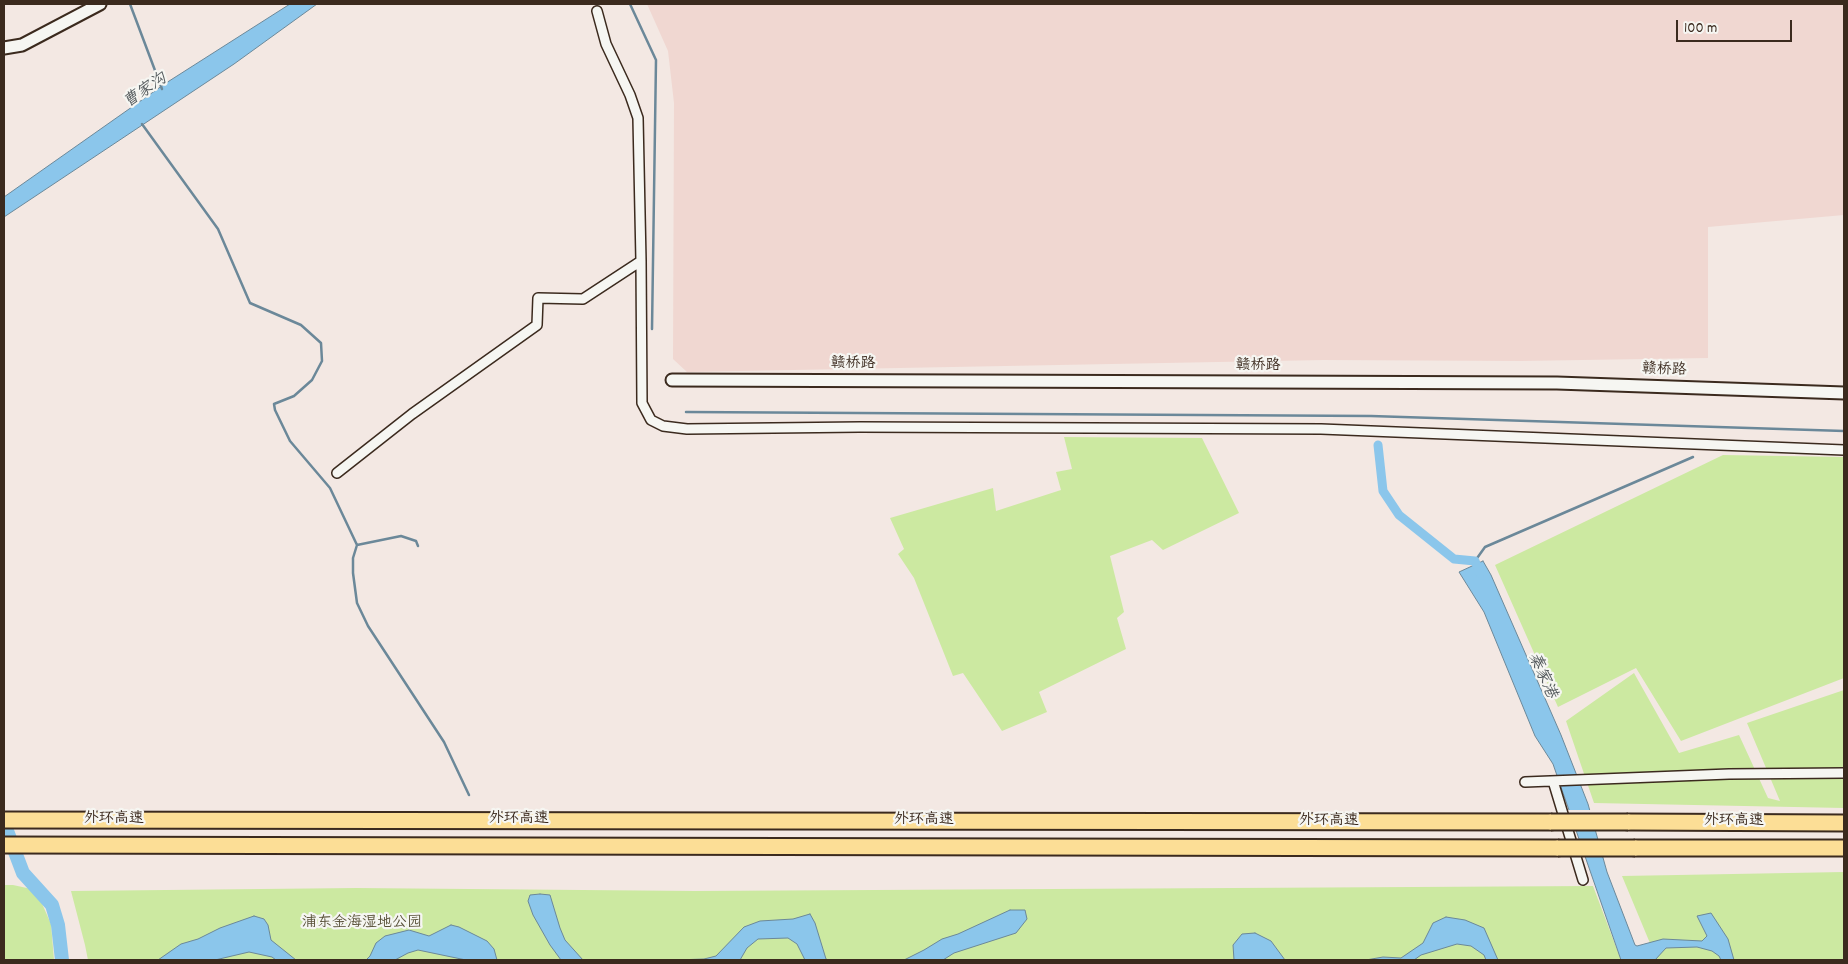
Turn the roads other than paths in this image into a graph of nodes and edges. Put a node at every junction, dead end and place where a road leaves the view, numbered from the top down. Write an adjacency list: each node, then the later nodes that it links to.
1 (92, 4): 4 (street)
2 (100, 4): 5 (street)
3 (597, 11): 6 (street)
4 (4, 42)
5 (4, 48)
6 (641, 261): 9 (street); 10 (street)
7 (672, 380): 8 (street, 赣桥路)
8 (1844, 393)
9 (1844, 450)
10 (337, 473)
11 (1844, 773): 12 (street)
12 (1555, 781): 13 (street); 18 (street)
13 (1525, 782)
14 (4, 820): 15 (highway, 外环高速, bridge)
15 (1844, 823)
16 (4, 845): 17 (highway, 外环高速, bridge)
17 (1844, 848)
18 (1583, 880)

